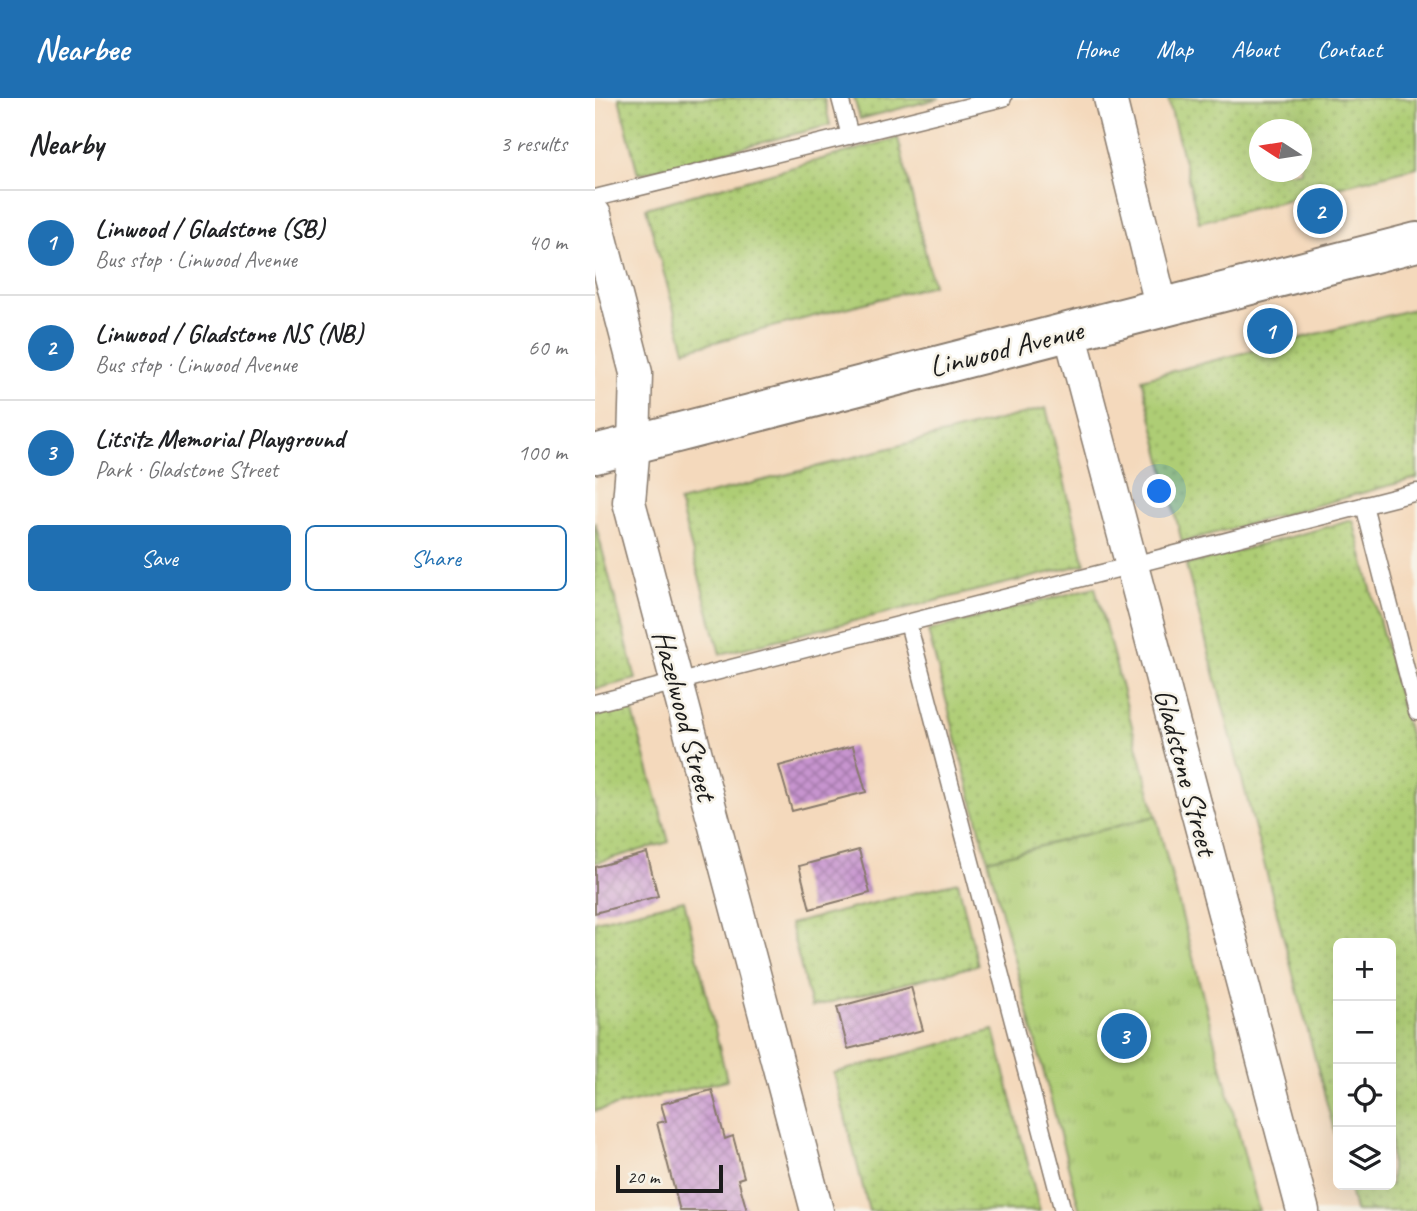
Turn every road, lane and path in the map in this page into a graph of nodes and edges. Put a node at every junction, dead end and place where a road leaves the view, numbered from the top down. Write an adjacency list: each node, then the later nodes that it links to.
1 (840, 98): 4 (lane)
2 (1003, 98): 4 (lane)
3 (1110, 98): 8 (street)
4 (850, 136): 5 (lane)
5 (595, 198)
6 (595, 215): 10 (street, Hazelwood Street)
7 (1417, 242): 8 (street, Linwood Avenue)
8 (1162, 309): 9 (street, Linwood Avenue)
9 (1070, 332): 10 (street, Linwood Avenue); 14 (street, Gladstone Street)
10 (634, 444): 11 (street, Linwood Avenue); 16 (street, Hazelwood Street)
11 (595, 454)
12 (1417, 492): 13 (lane)
13 (1364, 505): 14 (lane); 18 (lane)
14 (1131, 565): 15 (lane); 21 (street, Gladstone Street)
15 (908, 623): 16 (lane); 20 (lane)
16 (676, 682): 17 (lane); 19 (street, Hazelwood Street)
17 (595, 703)
18 (1417, 712)
19 (817, 1211)
20 (1063, 1211)
21 (1303, 1211)

